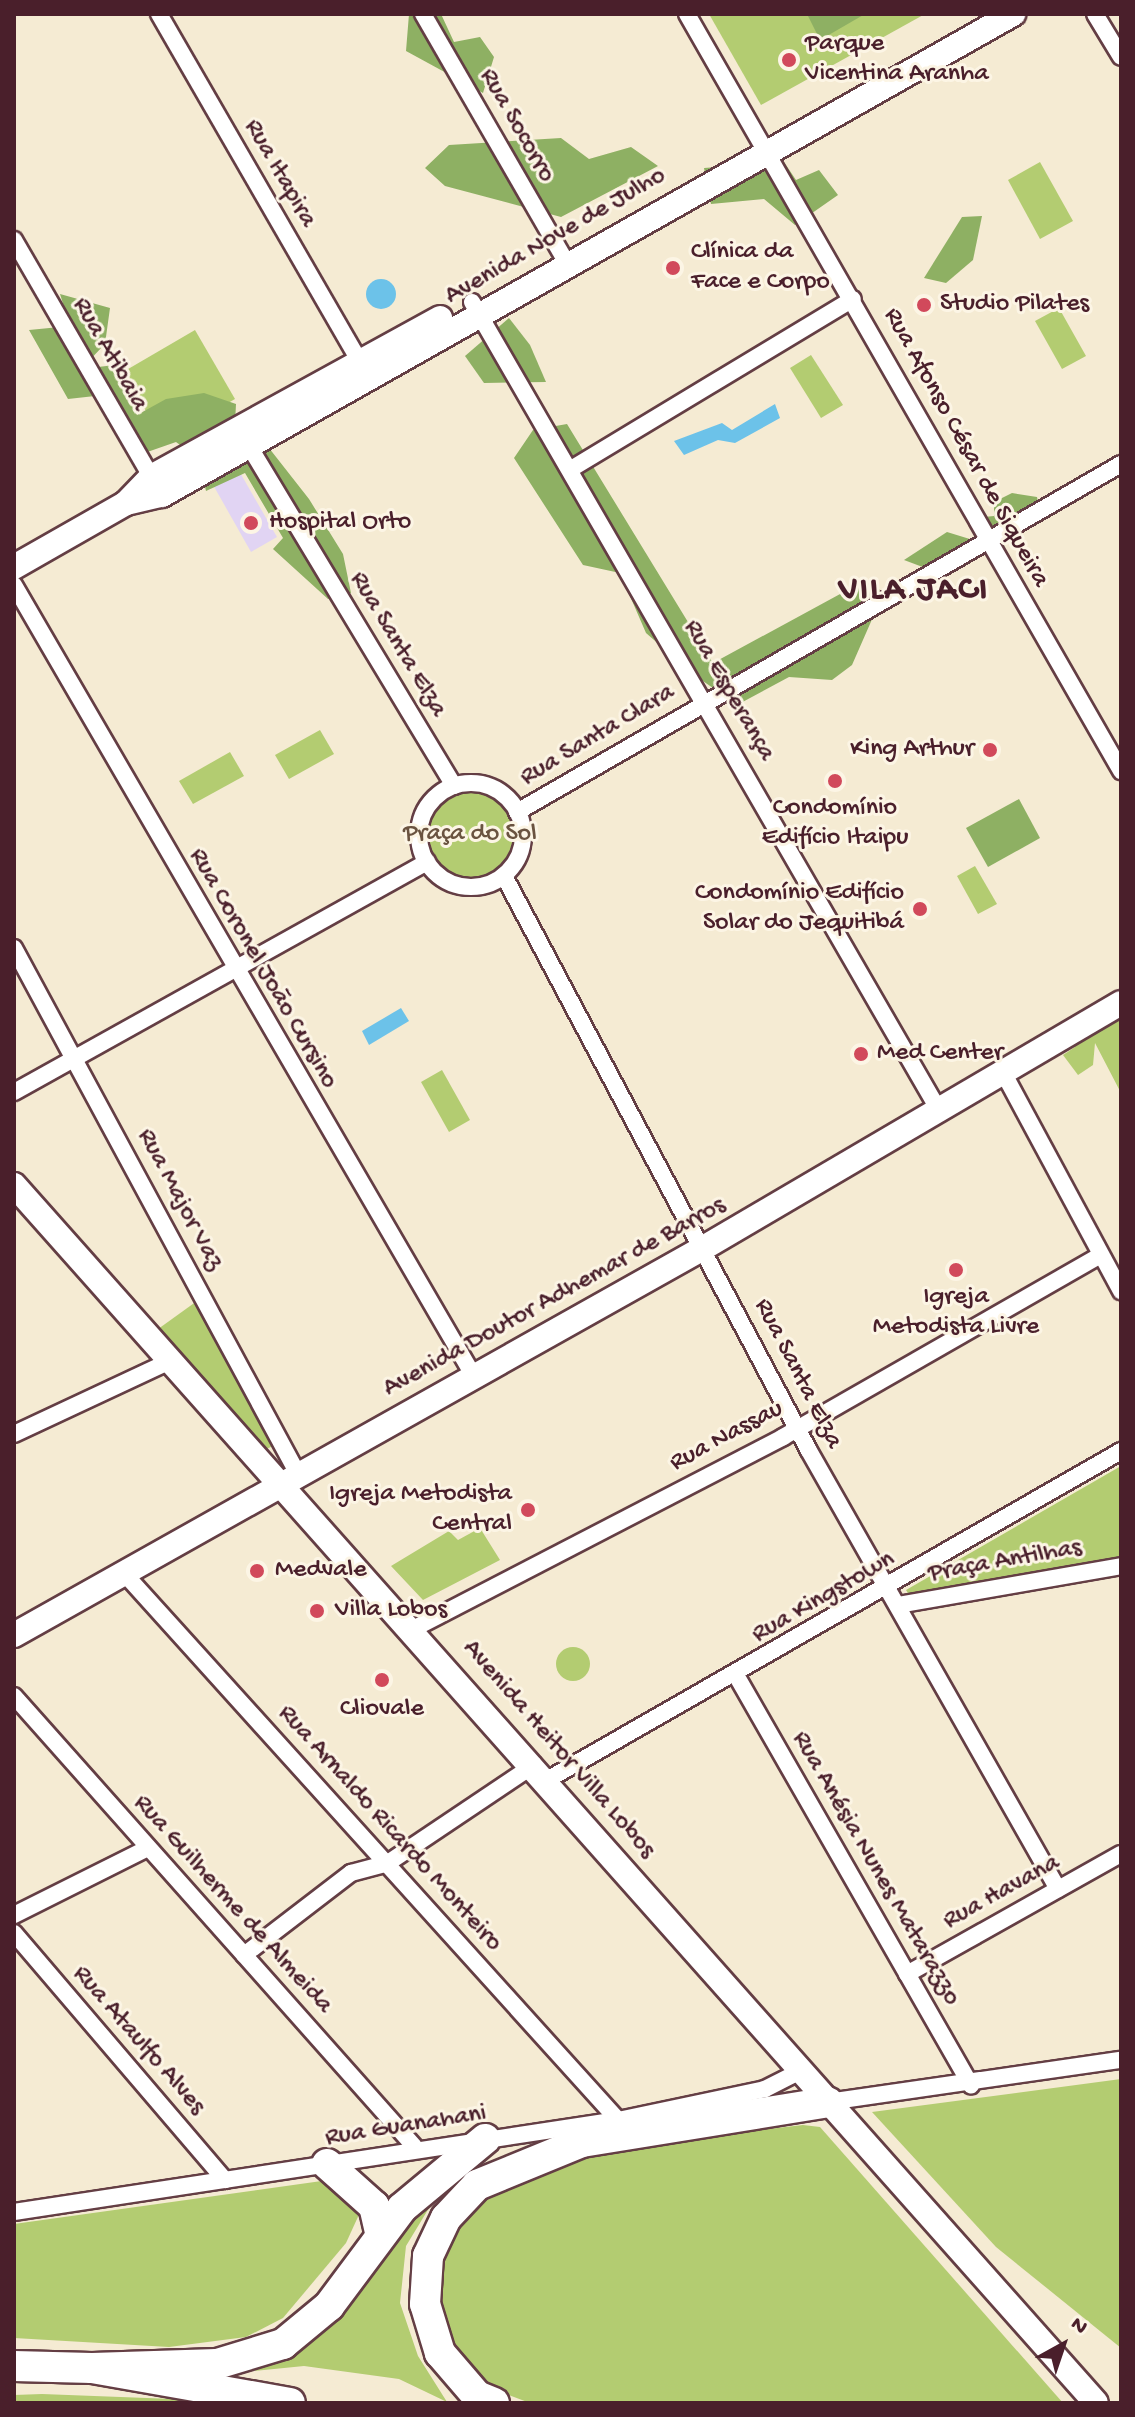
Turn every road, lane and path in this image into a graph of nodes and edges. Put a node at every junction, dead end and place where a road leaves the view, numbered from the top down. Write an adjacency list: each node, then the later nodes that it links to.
1 (159, 14): 13 (street, Rua Itapira)
2 (423, 14): 10 (street, Rua Socorro)
3 (687, 14): 8 (street, Rua Afonso César de Siqueira)
4 (981, 14): 8 (street, Avenida Nove de Julho)
5 (1013, 14): 8 (street, Avenida Nove de Julho)
6 (1095, 14): 7 (street)
7 (1121, 57)
8 (763, 144): 10 (street, Avenida Nove de Julho); 11 (street, Rua Afonso César de Siqueira)
9 (14, 240): 17 (street, Rua Atibaia)
10 (564, 257): 12 (street, Avenida Nove de Julho)
11 (853, 299): 16 (street); 18 (street, Rua Afonso César de Siqueira)
12 (476, 307): 13 (street, Avenida Nove de Julho); 14 (street, Avenida Nove de Julho); 16 (street, Rua Esperança)
13 (358, 359): 17 (street, Avenida Nove de Julho)
14 (249, 446): 17 (street, Avenida Nove de Julho); 23 (street, Rua Santa Elza)
15 (1121, 464): 18 (street, Rua Santa Clara)
16 (571, 469): 21 (street, Rua Esperança)
17 (157, 486): 19 (street, Avenida Nove de Julho)
18 (988, 538): 21 (street, Rua Santa Clara); 22 (street, Rua Afonso César de Siqueira)
19 (14, 567)
20 (14, 585): 28 (street, Rua Coronel João Cursino)
21 (706, 700): 24 (street, Rua Santa Clara); 33 (street, Rua Esperança)
22 (1121, 771)
23 (454, 786): 24 (street); 25 (street)
24 (517, 812): 26 (street)
25 (427, 862): 26 (street); 28 (street)
26 (504, 876): 35 (street, Rua Santa Elza)
27 (14, 948): 30 (street, Rua Major Vaz)
28 (233, 969): 30 (street); 39 (street, Rua Coronel João Cursino)
29 (1121, 1003): 31 (street, Avenida Doutor Adhemar de Barros)
30 (76, 1058): 32 (street); 43 (street, Rua Major Vaz)
31 (1003, 1072): 33 (street, Avenida Doutor Adhemar de Barros); 36 (street)
32 (14, 1092)
33 (937, 1107): 35 (street, Avenida Doutor Adhemar de Barros)
34 (14, 1185): 38 (street, Avenida Heitor Villa Lobos)
35 (705, 1247): 39 (street, Avenida Doutor Adhemar de Barros); 40 (street, Rua Santa Elza)
36 (1099, 1256): 37 (street); 40 (street, Rua Nassau)
37 (1121, 1291)
38 (168, 1362): 41 (street); 43 (street, Avenida Heitor Villa Lobos)
39 (473, 1375): 43 (street, Avenida Doutor Adhemar de Barros)
40 (799, 1426): 46 (street, Rua Santa Elza); 48 (street, Rua Nassau)
41 (14, 1434)
42 (1121, 1451): 46 (street, Rua Kingstown)
43 (291, 1480): 45 (street, Avenida Doutor Adhemar de Barros); 48 (street, Avenida Heitor Villa Lobos)
44 (1121, 1566): 47 (street, Praça Antilhas)
45 (123, 1572): 49 (street, Avenida Doutor Adhemar de Barros); 55 (street, Rua Arnaldo Ricardo Monteiro)
46 (888, 1589): 47 (street, Rua Santa Elza); 50 (street, Rua Kingstown)
47 (898, 1605): 56 (street, Rua Santa Elza)
48 (415, 1628): 52 (street, Avenida Heitor Villa Lobos)
49 (14, 1635)
50 (736, 1675): 52 (street, Rua Kingstown); 60 (street, Rua Anésia Nunes Matarazzo)
51 (14, 1696): 53 (street, Rua Guilherme de Almeida)
52 (540, 1772): 55 (street, Rua Kingstown); 62 (street, Avenida Heitor Villa Lobos)
53 (148, 1848): 57 (street); 59 (street, Rua Guilherme de Almeida)
54 (1121, 1854): 56 (street, Rua Havana)
55 (388, 1863): 59 (street, Rua Kingstown); 65 (street, Rua Arnaldo Ricardo Monteiro)
56 (1058, 1889): 60 (street, Rua Havana)
57 (14, 1915)
58 (14, 1933): 69 (street, Rua Ataulfo Alves)
59 (244, 1955): 67 (street, Rua Guilherme de Almeida)
60 (907, 1974): 63 (street, Rua Anésia Nunes Matarazzo)
61 (1121, 2060): 63 (street)
62 (800, 2071): 64 (street, Avenida Heitor Villa Lobos); 65 (street, Rua Guanahani)
63 (971, 2086): 64 (street)
64 (828, 2102): 75 (highway); 76 (street, Avenida Heitor Villa Lobos)
65 (618, 2120): 66 (street, Rua Guanahani)
66 (485, 2139): 67 (street, Rua Guanahani); 71 (highway)
67 (414, 2146): 68 (street, Rua Guanahani)
68 (327, 2164): 69 (street, Rua Guanahani); 71 (highway)
69 (225, 2180): 70 (street, Rua Guanahani)
70 (14, 2212)
71 (380, 2233): 73 (highway)
72 (14, 2366): 73 (highway)
73 (92, 2368): 74 (highway)
74 (290, 2403)
75 (494, 2403)
76 (1096, 2403)

